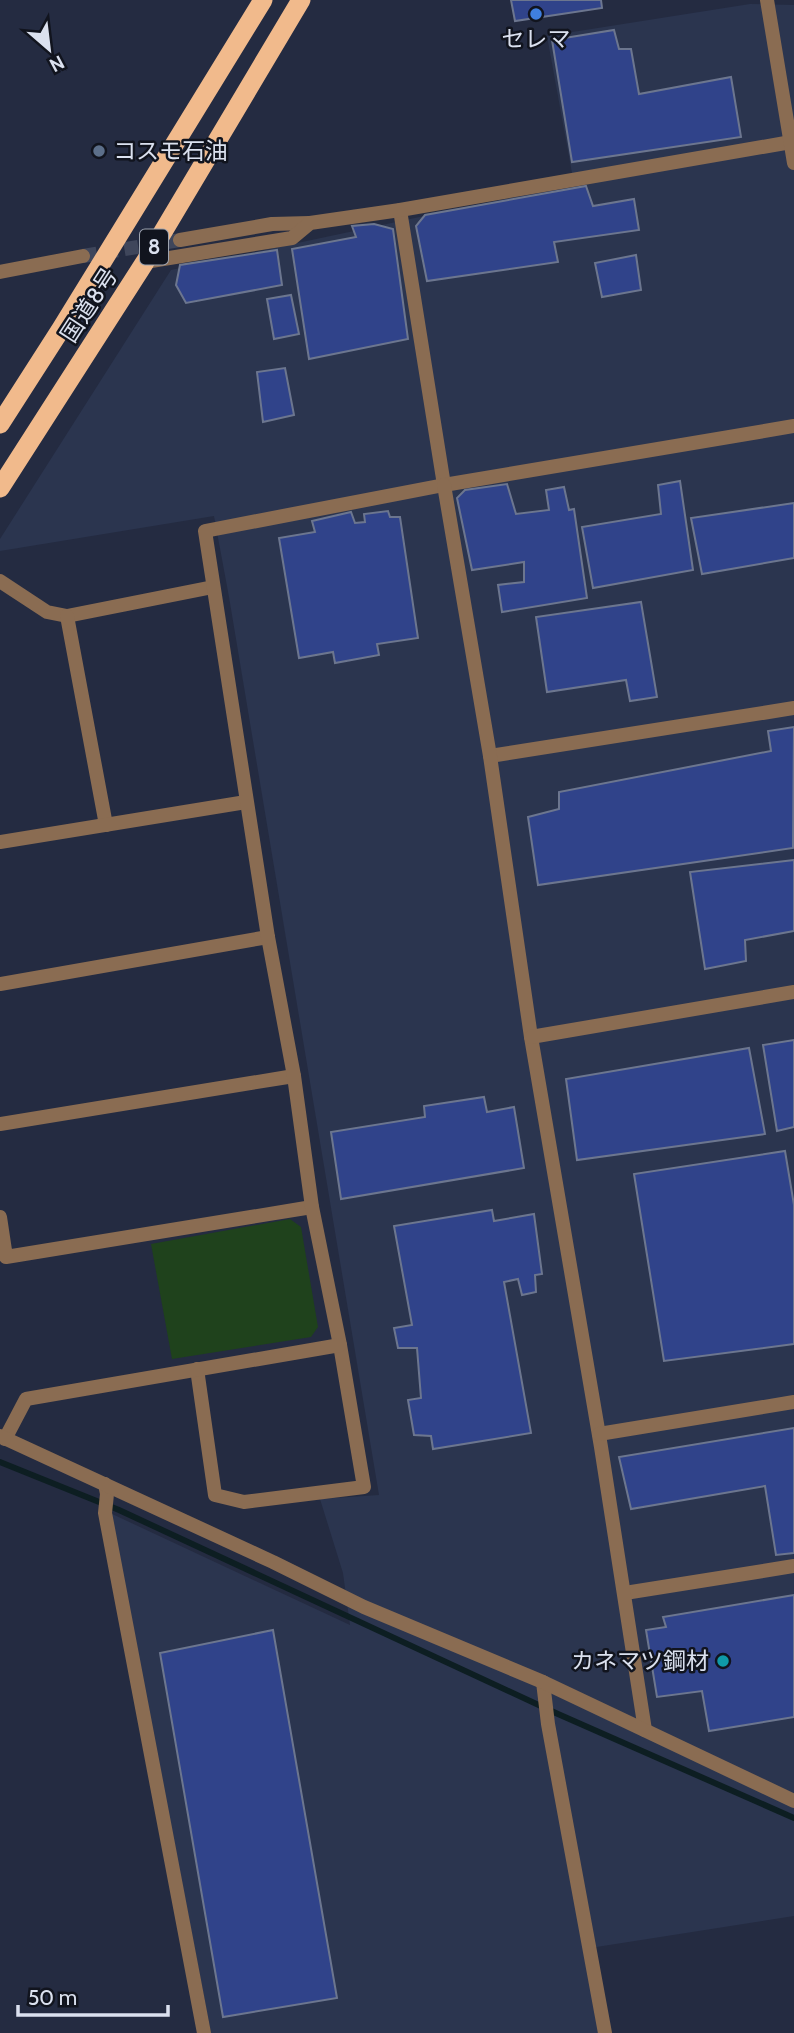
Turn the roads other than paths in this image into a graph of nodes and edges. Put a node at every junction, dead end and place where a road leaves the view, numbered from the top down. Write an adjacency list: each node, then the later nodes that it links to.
1 (263, 0): 12 (highway, 国道8号 / 8)
2 (300, 0): 10 (highway, 国道8号 / 8)
3 (767, 0): 4 (street)
4 (791, 142): 5 (street); 6 (street)
5 (794, 163)
6 (400, 210): 7 (street); 14 (street)
7 (310, 223): 8 (street); 10 (street)
8 (180, 240)
9 (83, 256): 11 (street)
10 (145, 262): 15 (highway, 国道8号 / 8)
11 (0, 272)
12 (0, 424)
13 (794, 426): 14 (street)
14 (444, 485): 17 (street); 20 (street)
15 (0, 488)
16 (0, 581): 18 (street)
17 (213, 587): 18 (street); 21 (street)
18 (67, 616): 22 (street)
19 (794, 708): 20 (street)
20 (489, 756): 27 (street)
21 (246, 802): 22 (street); 24 (street)
22 (106, 825): 23 (street)
23 (0, 842)
24 (268, 937): 25 (street); 28 (street)
25 (0, 984)
26 (794, 992): 27 (street)
27 (531, 1037): 35 (street)
28 (294, 1076): 29 (street); 30 (street)
29 (0, 1124)
30 (312, 1207): 31 (street); 32 (street)
31 (0, 1217)
32 (340, 1345): 33 (street); 33 (street)
33 (197, 1369): 36 (street)
34 (794, 1402): 35 (street)
35 (599, 1434): 39 (street)
36 (3, 1437): 37 (street)
37 (106, 1489): 40 (street); 43 (street)
38 (794, 1566): 39 (street)
39 (625, 1593): 41 (street)
40 (543, 1682): 41 (street); 44 (street)
41 (645, 1730): 42 (street)
42 (794, 1801)
43 (204, 2033)
44 (605, 2033)

